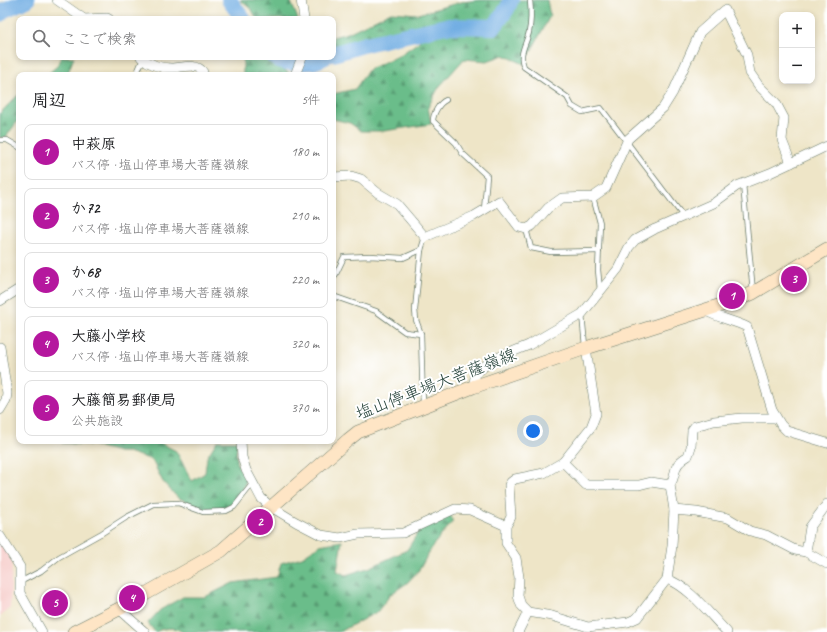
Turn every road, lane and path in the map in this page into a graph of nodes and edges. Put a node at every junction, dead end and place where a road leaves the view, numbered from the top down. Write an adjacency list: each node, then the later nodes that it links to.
1 (58, 0): 4 (street)
2 (301, 0): 5 (street)
3 (530, 0): 14 (lane)
4 (81, 16)
5 (304, 16)
6 (141, 60): 9 (lane)
7 (146, 60): 10 (street)
8 (301, 60): 11 (street)
9 (137, 72)
10 (203, 72)
11 (296, 72)
12 (446, 100): 21 (lane)
13 (0, 140): 15 (lane)
14 (627, 142): 17 (street); 20 (street); 22 (lane)
15 (16, 145)
16 (827, 146): 17 (street)
17 (791, 163): 19 (street)
18 (336, 177): 24 (street)
19 (743, 184): 22 (street); 31 (lane)
20 (593, 196): 23 (street); 27 (lane)
21 (484, 210): 23 (street); 24 (street)
22 (683, 216): 30 (street)
23 (526, 229): 27 (lane)
24 (425, 237): 26 (lane)
25 (827, 249): 31 (main road, 塩山停車場大菩薩嶺線)
26 (421, 250): 28 (lane); 36 (lane)
27 (599, 251): 30 (lane)
28 (336, 274)
29 (16, 291): 33 (street)
30 (600, 291): 35 (street)
31 (753, 294): 34 (main road, 塩山停車場大菩薩嶺線)
32 (336, 297): 36 (lane)
33 (0, 301)
34 (704, 310): 38 (main road, 塩山停車場大菩薩嶺線); 42 (street)
35 (582, 314): 38 (lane); 39 (street)
36 (421, 334): 40 (lane)
37 (0, 347): 41 (street)
38 (586, 348): 39 (main road, 塩山停車場大菩薩嶺線); 45 (street)
39 (473, 387): 40 (main road, 塩山停車場大菩薩嶺線)
40 (423, 406): 49 (main road, 塩山停車場大菩薩嶺線)
41 (0, 410)
42 (776, 418): 43 (street); 47 (street)
43 (827, 443)
44 (242, 444): 46 (street)
45 (564, 462): 47 (street); 51 (street)
46 (253, 483): 49 (street); 56 (lane)
47 (670, 485): 50 (street)
48 (827, 504): 53 (street)
49 (271, 507): 51 (street); 57 (main road, 塩山停車場大菩薩嶺線)
50 (674, 510): 53 (street); 55 (street)
51 (506, 526): 58 (street)
52 (0, 536): 56 (street)
53 (806, 552): 54 (street)
54 (827, 564)
55 (667, 579): 59 (street); 64 (street)
56 (20, 582): 60 (street)
57 (119, 609): 61 (main road, 塩山停車場大菩薩嶺線); 62 (street)
58 (528, 612): 59 (street); 63 (street)
59 (587, 630)
60 (42, 632)
61 (74, 632)
62 (145, 632)
63 (518, 632)
64 (727, 632)

